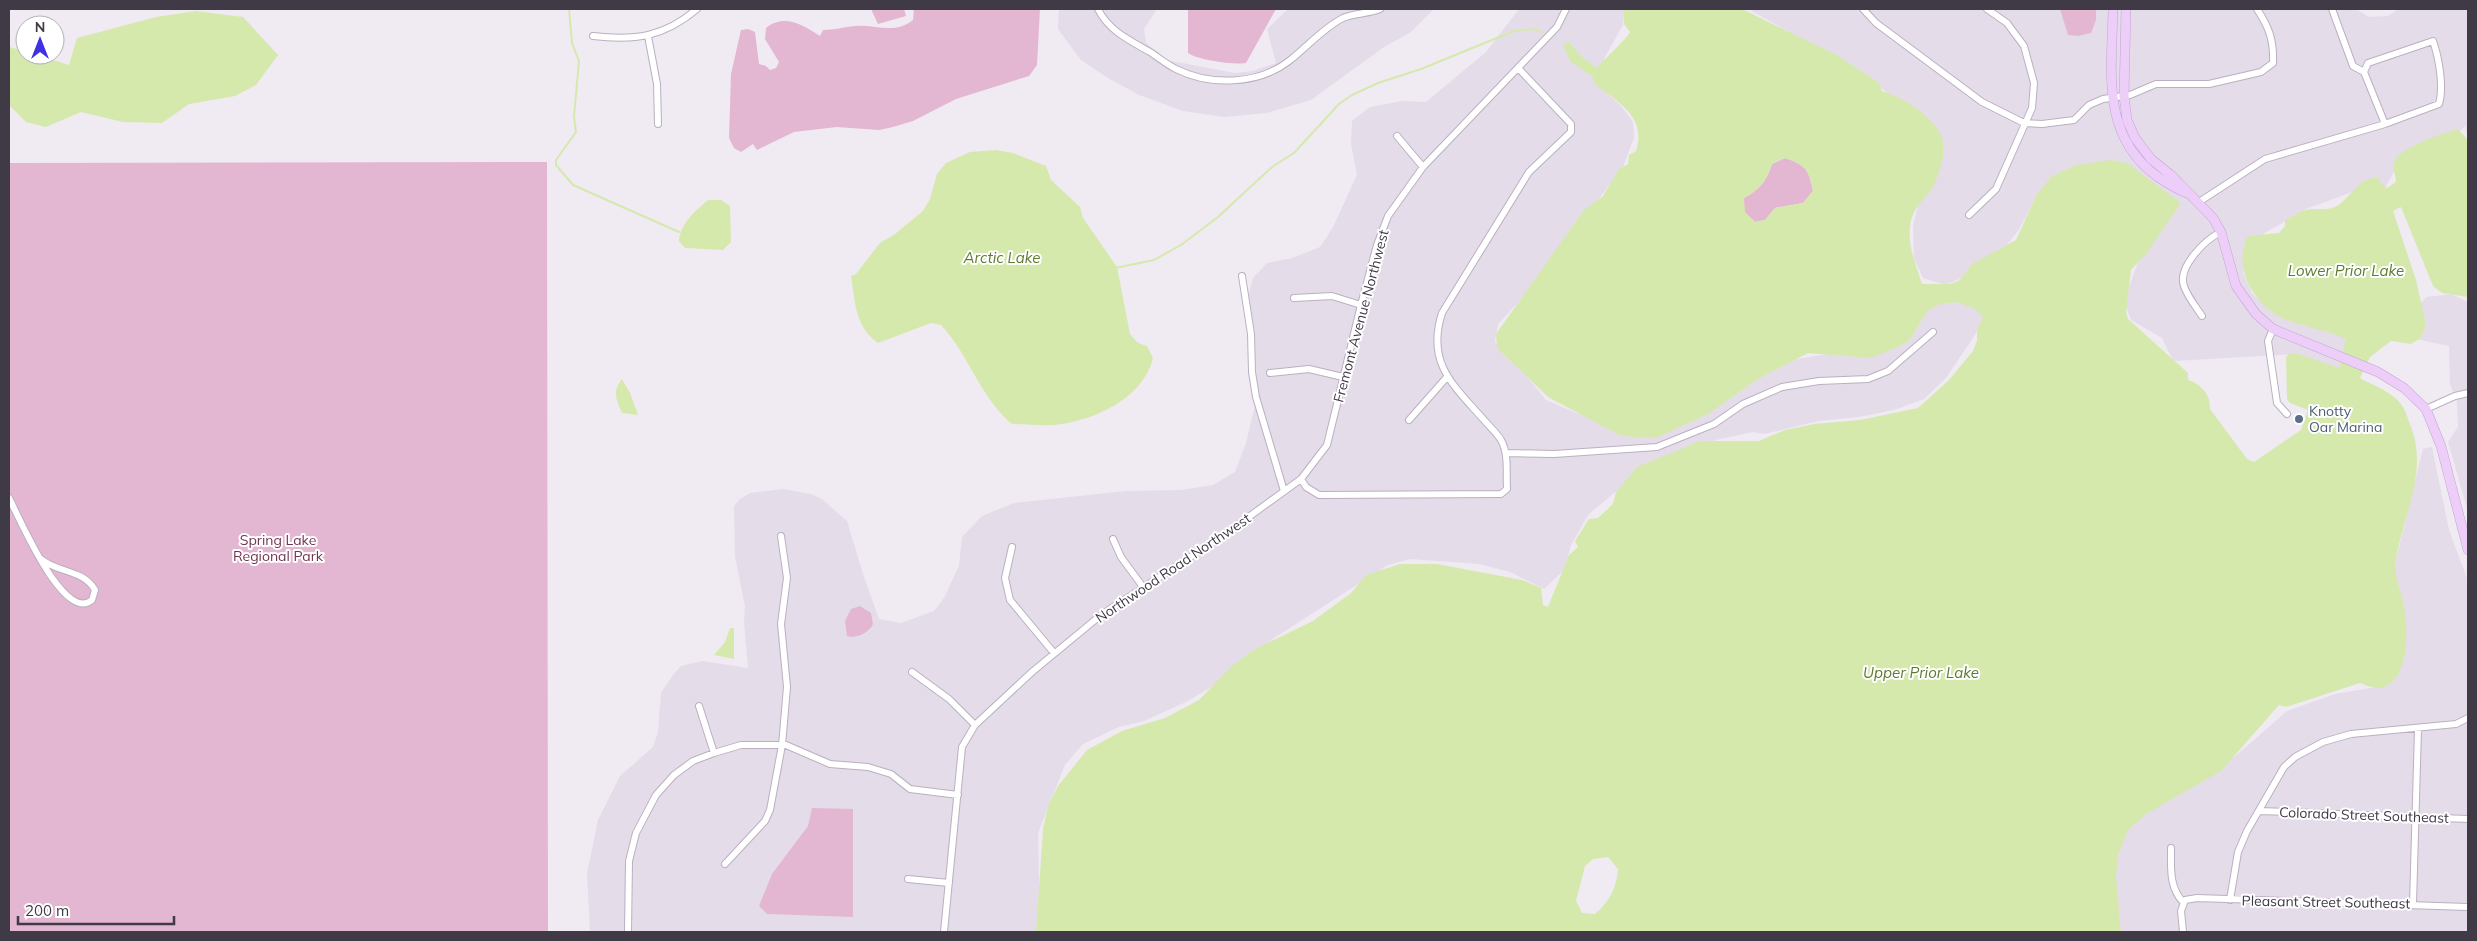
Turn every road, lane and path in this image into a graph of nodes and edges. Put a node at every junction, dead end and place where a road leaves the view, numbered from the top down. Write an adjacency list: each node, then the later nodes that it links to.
1 (697, 9): 12 (street)
2 (1098, 9): 3 (street)
3 (1380, 9)
4 (1566, 9): 13 (street, Fremont Avenue Northwest)
5 (1862, 9): 16 (street)
6 (1987, 9): 16 (street)
7 (2113, 9): 15 (main road)
8 (2126, 9): 15 (main road)
9 (2257, 9): 15 (street)
10 (2332, 9): 14 (street)
11 (593, 36): 12 (street)
12 (648, 36): 17 (street)
13 (1519, 69): 20 (street, Fremont Avenue Northwest); 32 (street)
14 (2364, 72): 18 (street); 18 (street)
15 (2118, 97): 16 (street); 21 (main road)
16 (2024, 123): 22 (street)
17 (658, 124)
18 (2385, 124): 21 (street)
19 (1397, 136): 20 (street)
20 (1423, 167): 26 (street, Fremont Avenue Northwest)
21 (2200, 202): 23 (main road)
22 (1969, 215)
23 (2221, 232): 27 (street); 28 (main road)
24 (1242, 276): 39 (street)
25 (1294, 298): 26 (street)
26 (1361, 305): 31 (street, Fremont Avenue Northwest)
27 (2202, 316)
28 (2273, 328): 34 (main road); 35 (street)
29 (1933, 332): 37 (street)
30 (1270, 373): 31 (street)
31 (1343, 377): 38 (street, Fremont Avenue Northwest)
32 (1446, 377): 36 (street); 37 (street)
33 (2467, 393): 34 (street)
34 (2426, 410): 44 (main road)
35 (2287, 414)
36 (1409, 420)
37 (1506, 453): 38 (street)
38 (1301, 479): 39 (street, Fremont Avenue Northwest)
39 (1284, 491): 46 (street, Northwood Road Northwest)
40 (9, 498): 45 (street)
41 (781, 536): 53 (street)
42 (1113, 539): 46 (street)
43 (1012, 547): 47 (street)
44 (2468, 550)
45 (41, 559): 45 (street)
46 (1142, 587): 47 (street, Northwood Road Northwest)
47 (1054, 653): 51 (street, Northwood Road Northwest)
48 (912, 672): 51 (street)
49 (700, 706): 54 (street)
50 (2468, 718): 52 (street)
51 (975, 724): 55 (street, Northwood Road Northwest)
52 (2418, 729): 56 (street); 57 (street)
53 (782, 745): 54 (street); 55 (street); 60 (street)
54 (714, 752): 67 (street)
55 (958, 794): 62 (street, Northwood Road Northwest)
56 (2260, 810): 57 (street, Colorado Street Southeast); 63 (street)
57 (2414, 818): 58 (street, Colorado Street Southeast); 65 (street)
58 (2468, 819)
59 (2171, 848): 64 (street)
60 (725, 864)
61 (908, 879): 62 (street)
62 (949, 883): 68 (street, Northwood Road Northwest)
63 (2230, 900): 64 (street, Pleasant Street Southeast); 65 (street, Pleasant Street Southeast)
64 (2184, 901): 69 (street)
65 (2413, 904): 66 (street, Pleasant Street Southeast)
66 (2468, 907)
67 (628, 932)
68 (944, 932)
69 (2183, 932)

